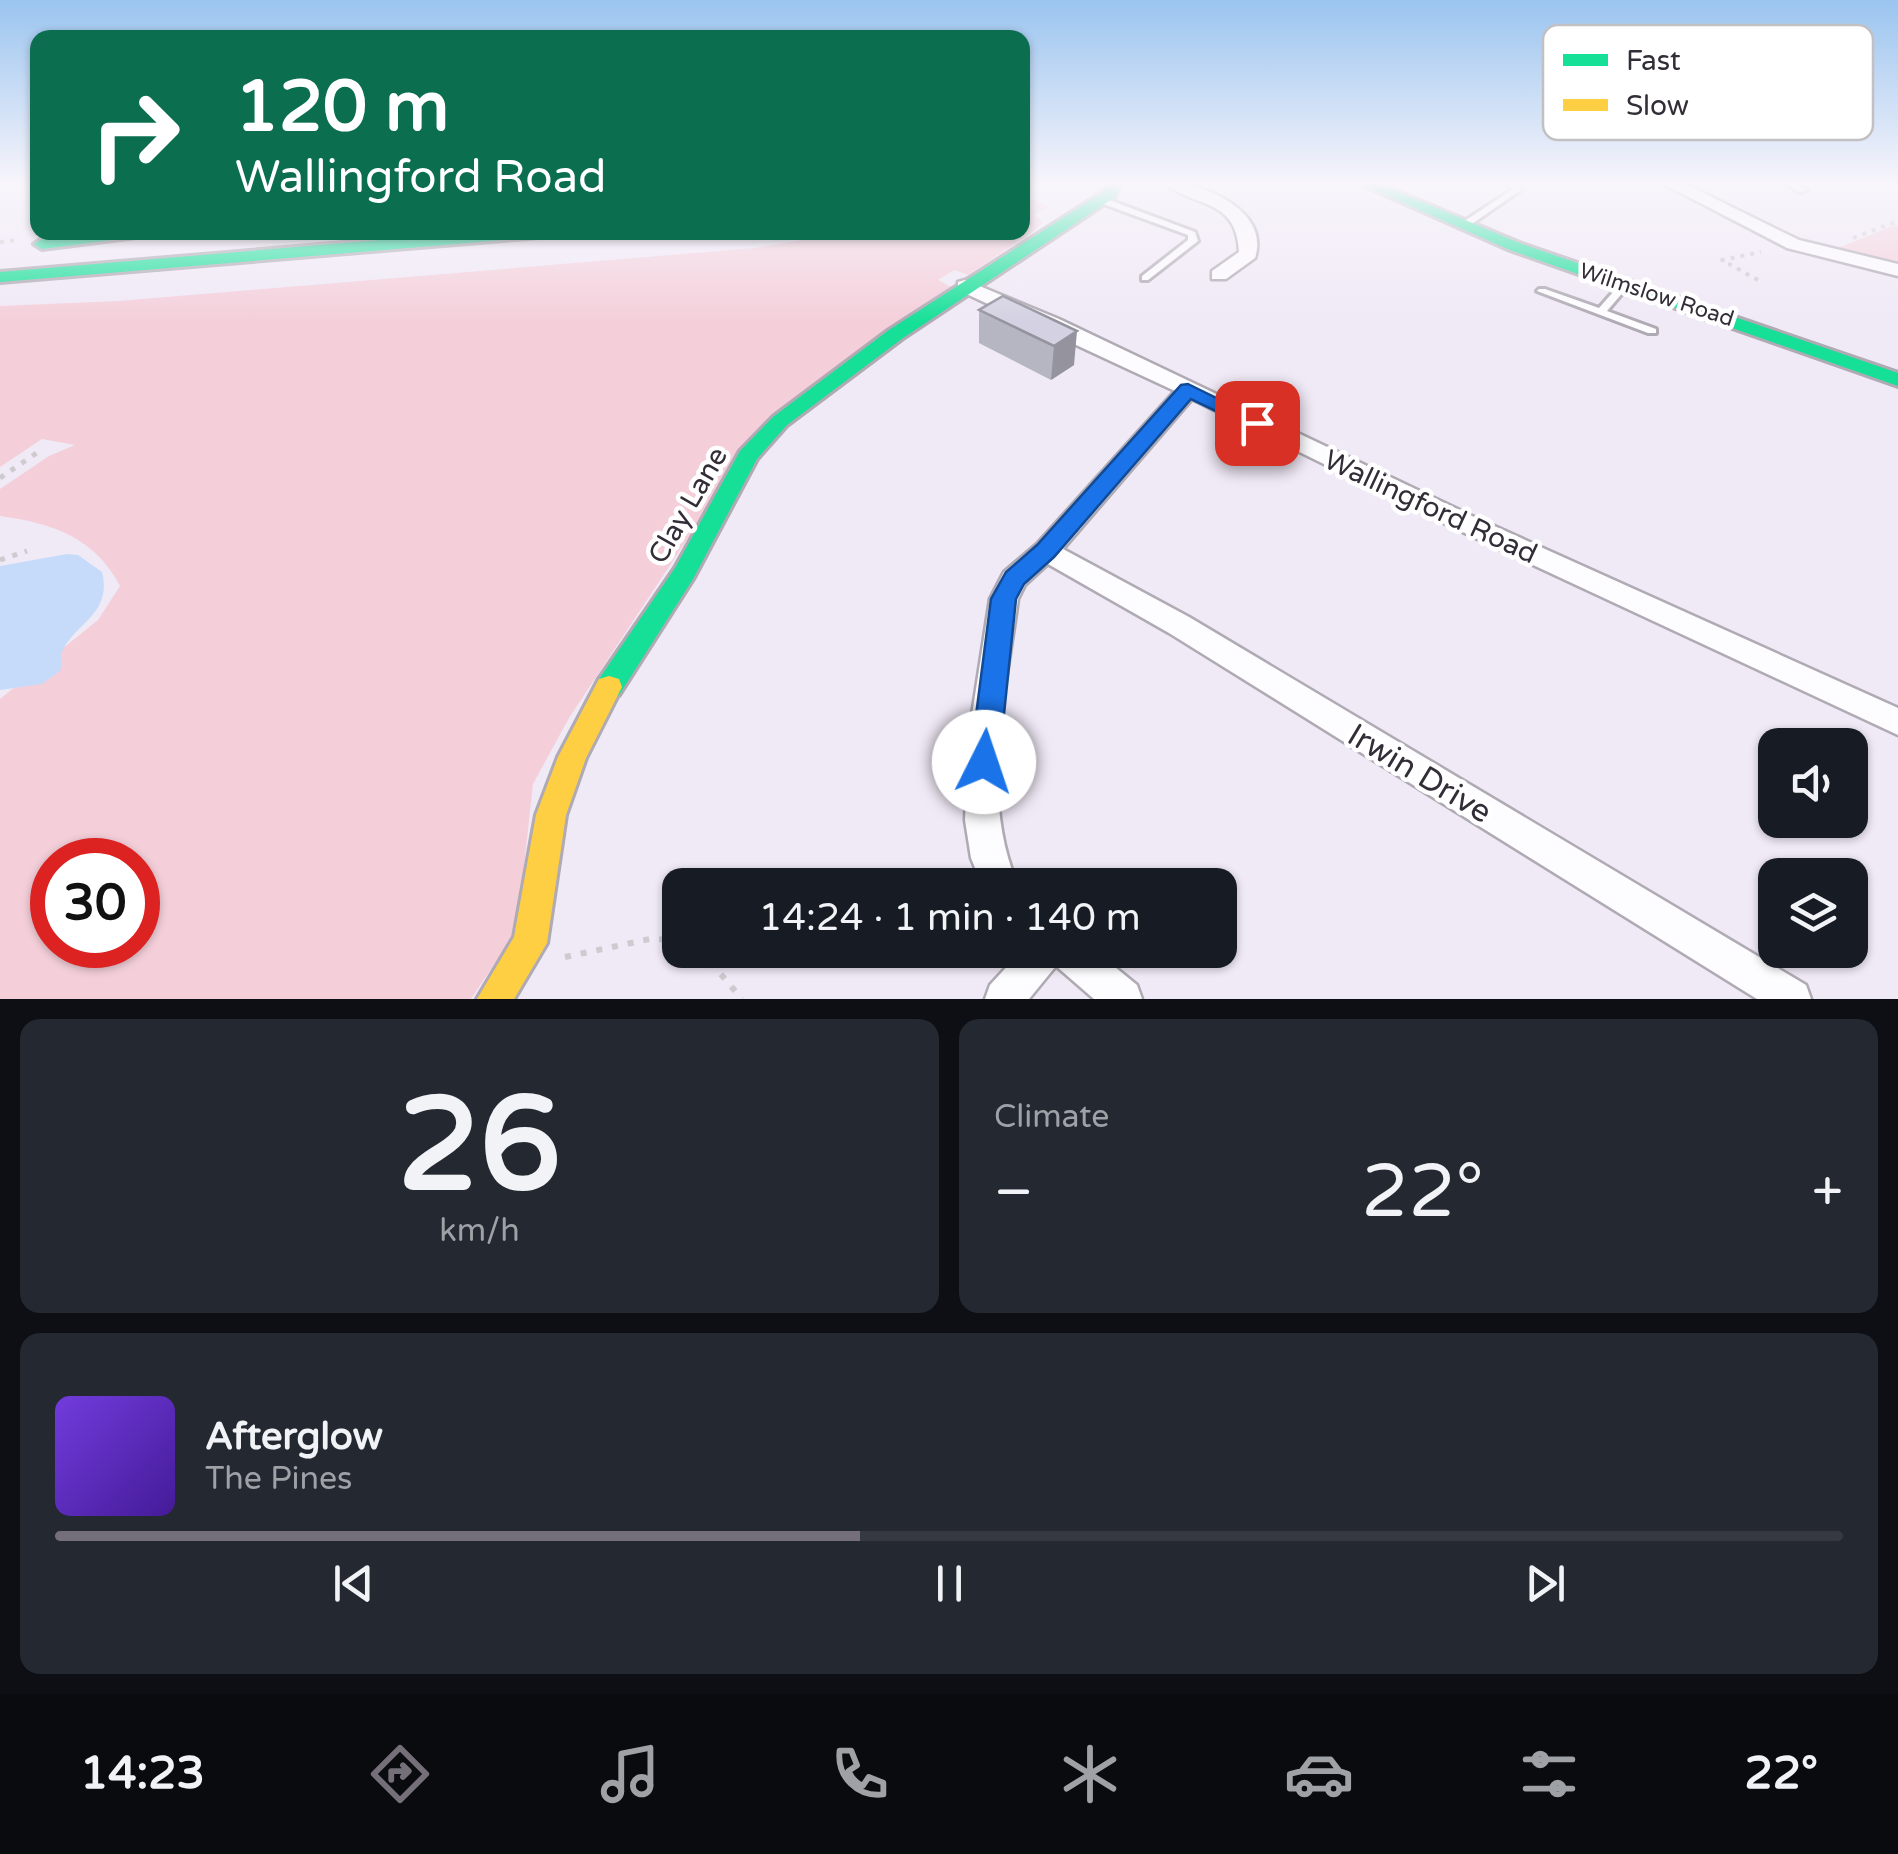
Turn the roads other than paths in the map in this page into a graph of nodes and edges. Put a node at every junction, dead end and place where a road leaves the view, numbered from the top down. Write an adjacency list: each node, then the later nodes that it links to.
1 (1052, 229): 16 (main road, Clay Lane)
2 (1181, 229): 14 (lane)
3 (1246, 229): 12 (street)
4 (1470, 229): 15 (main road, Wilmslow Road)
5 (1763, 229): 11 (street)
6 (96, 240): 9 (main road)
7 (257, 240): 10 (main road)
8 (442, 240): 13 (main road)
9 (18, 249)
10 (0, 269)
11 (1898, 270)
12 (1219, 275)
13 (0, 277)
14 (1145, 278)
15 (1625, 284): 18 (lane); 20 (main road, Wilmslow Road)
16 (966, 286): 21 (street, Wallingford Road); 27 (main road, Clay Lane)
17 (1542, 291): 18 (lane)
18 (1601, 312): 19 (lane)
19 (1652, 330)
20 (1898, 380)
21 (1188, 390): 22 (street); 23 (street, Wallingford Road)
22 (1046, 551): 24 (street); 30 (street, Irwin Drive)
23 (1898, 722)
24 (992, 868)
25 (1031, 968): 28 (street)
26 (1086, 968): 29 (street)
27 (494, 999)
28 (1004, 999)
29 (1123, 999)
30 (1792, 999)

